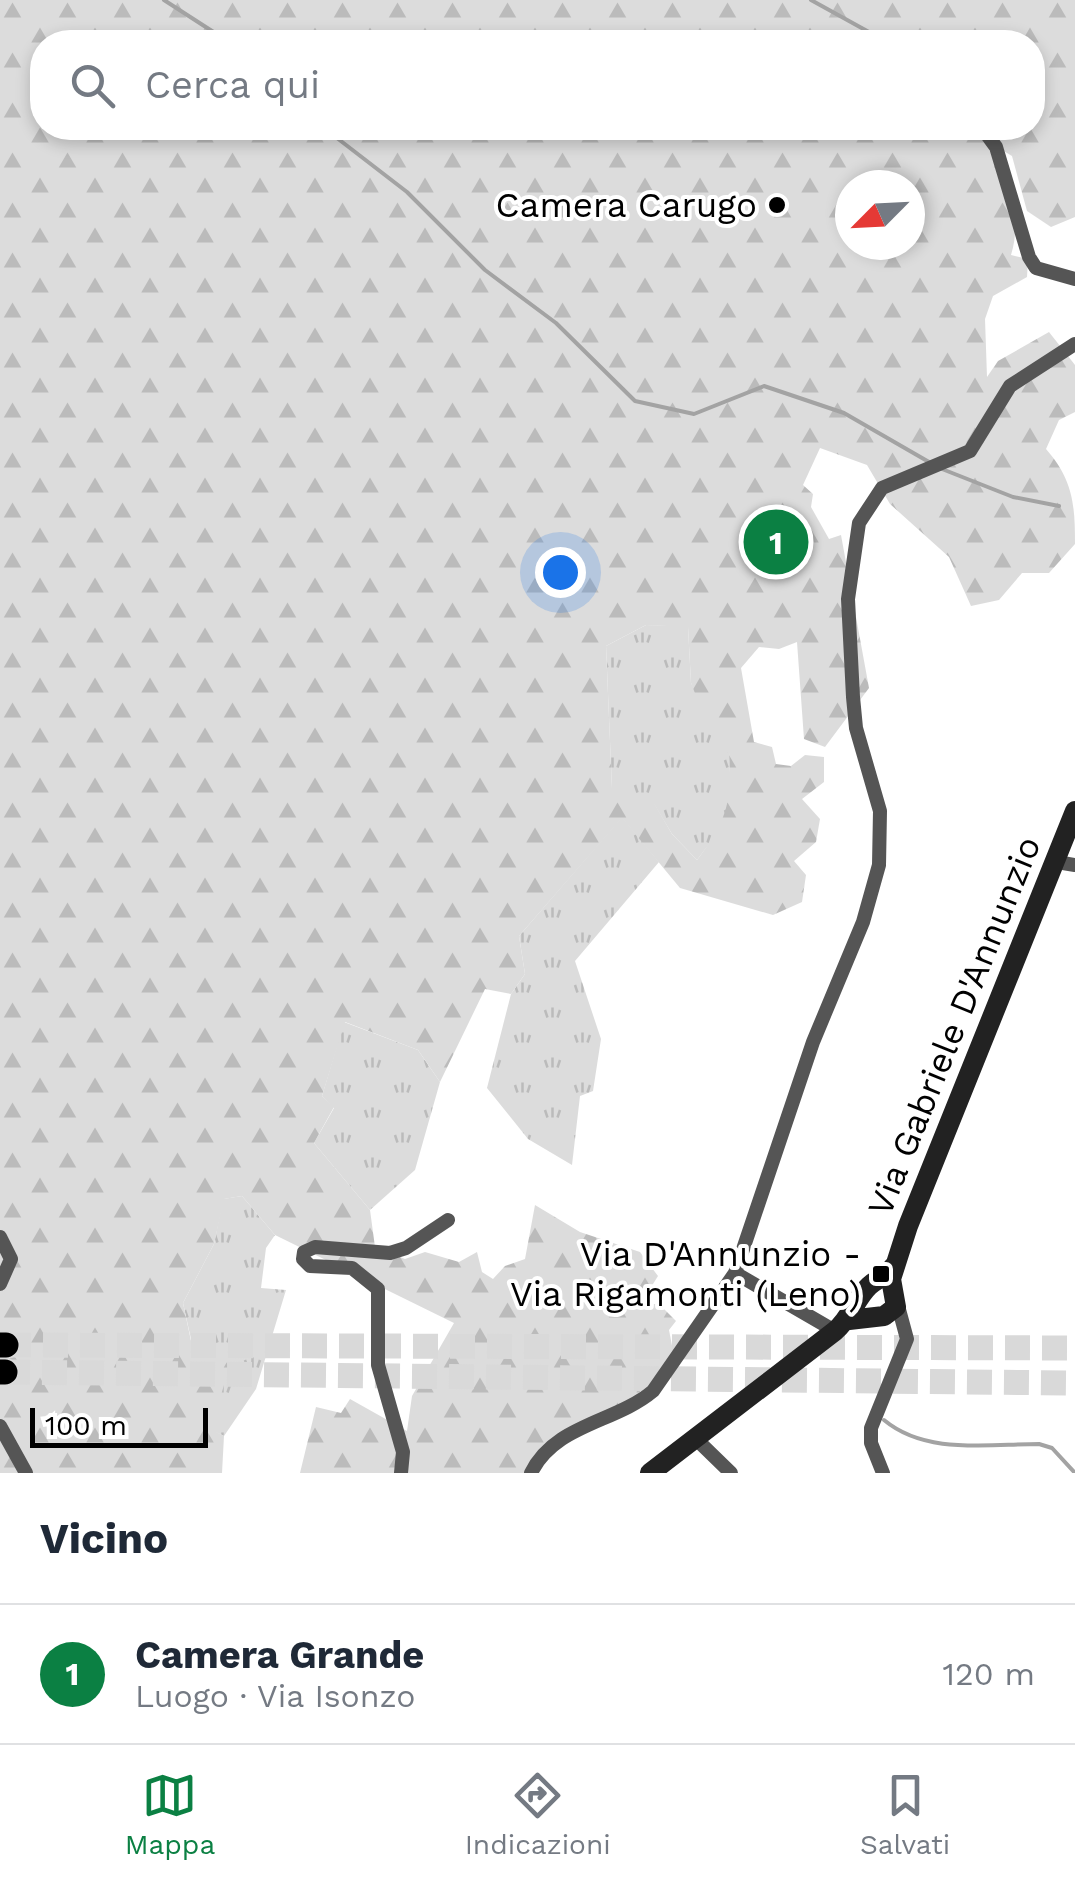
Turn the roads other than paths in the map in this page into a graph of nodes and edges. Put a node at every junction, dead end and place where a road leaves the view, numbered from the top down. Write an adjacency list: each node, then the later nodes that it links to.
1 (989, 140): 2 (street)
2 (1075, 279)
3 (1075, 344): 8 (street)
4 (1075, 811): 5 (main road, Via Gabriele D'Annunzio)
5 (1066, 863): 10 (main road, Via Gabriele D'Annunzio)
6 (448, 1220): 15 (street)
7 (0, 1237): 9 (street)
8 (734, 1273): 11 (street); 16 (street)
9 (0, 1284)
10 (886, 1299): 11 (main road); 19 (street)
11 (842, 1326): 13 (main road)
12 (0, 1426): 14 (street)
13 (695, 1438): 17 (main road); 18 (street)
14 (26, 1473)
15 (402, 1473)
16 (531, 1473)
17 (650, 1473)
18 (731, 1473)
19 (882, 1473)

